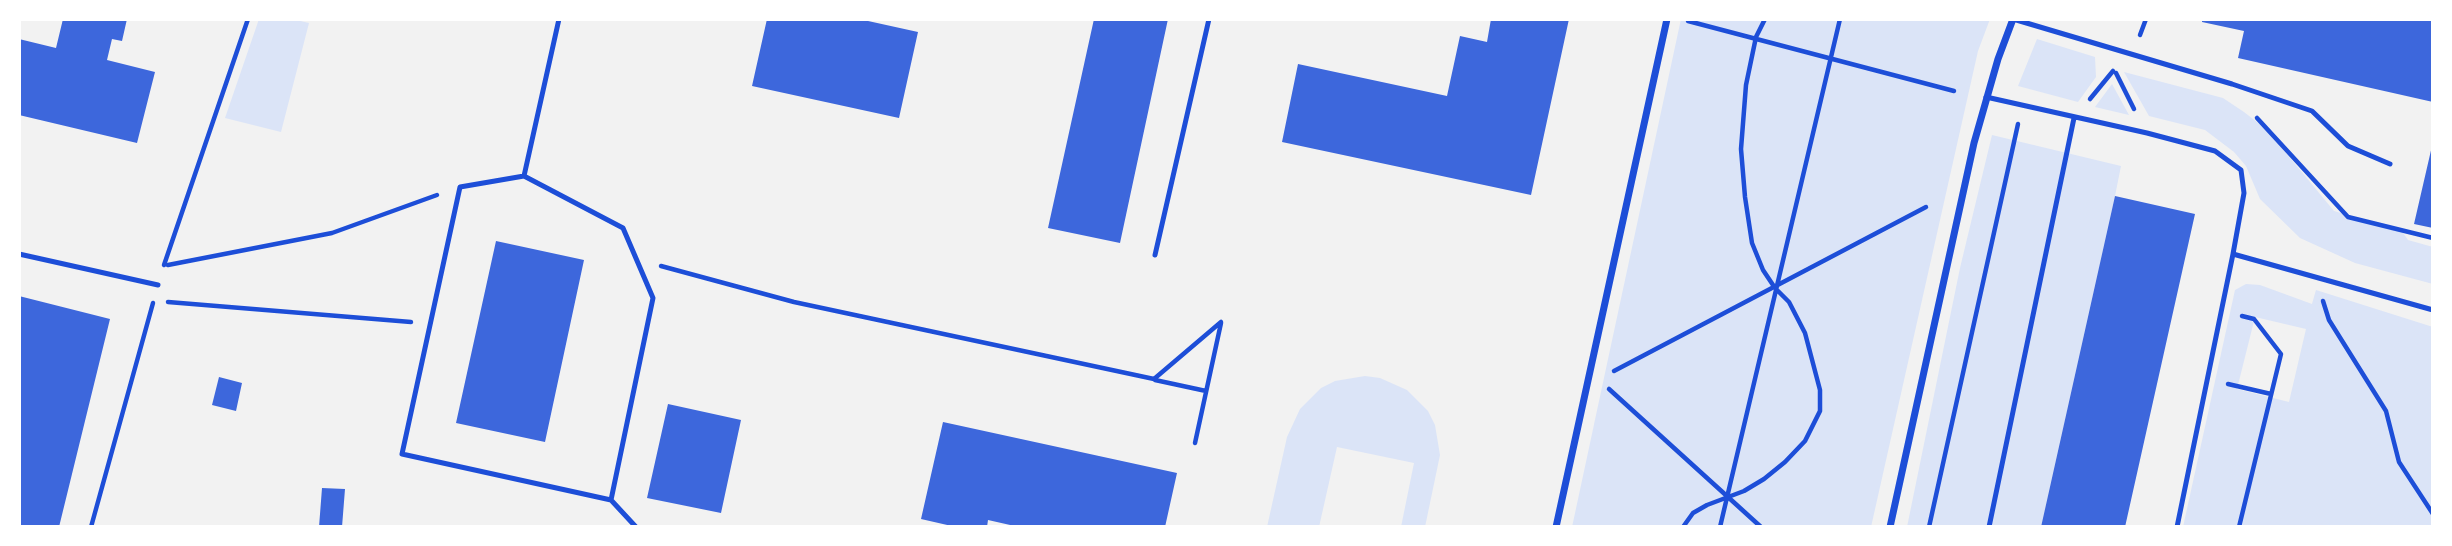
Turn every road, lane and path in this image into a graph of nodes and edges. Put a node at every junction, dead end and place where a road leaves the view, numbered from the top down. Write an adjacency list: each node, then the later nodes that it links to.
1 (248, 19): 28 (path)
2 (559, 19): 20 (lane)
3 (1209, 19): 26 (lane)
4 (1667, 19): 48 (street)
5 (1678, 19): 9 (path)
6 (1765, 19): 9 (path)
7 (1839, 19): 10 (path)
8 (2013, 19): 14 (street); 19 (lane)
9 (1756, 37): 10 (path); 31 (path)
10 (1829, 57): 13 (path); 31 (path)
11 (2114, 69): 12 (path); 17 (path); 18 (path)
12 (2127, 73)
13 (1954, 91)
14 (1986, 97): 15 (lane); 52 (street)
15 (2022, 106): 17 (lane); 53 (path)
16 (2249, 114): 23 (path)
17 (2074, 118): 18 (lane); 54 (lane)
18 (2147, 133): 25 (lane)
19 (2390, 163)
20 (524, 176): 21 (lane); 27 (lane)
21 (460, 187): 28 (path); 35 (lane)
22 (1926, 207): 31 (path)
23 (2433, 238)
24 (19, 254): 30 (lane)
25 (2233, 254): 29 (lane); 55 (lane)
26 (1155, 255)
27 (636, 259): 37 (path); 44 (lane)
28 (163, 266): 30 (path)
29 (2316, 277): 33 (lane); 45 (path)
30 (158, 285): 46 (path)
31 (1775, 288): 36 (path); 43 (path); 43 (path)
32 (167, 302): 35 (path)
33 (2433, 310)
34 (2254, 319): 41 (path)
35 (430, 324): 44 (lane)
36 (1610, 373)
37 (1154, 379): 40 (path); 40 (path)
38 (2238, 386): 41 (path)
39 (1607, 387): 43 (path)
40 (1206, 391): 42 (path)
41 (2271, 394): 56 (path)
42 (1195, 443)
43 (1727, 496): 49 (path); 50 (path); 51 (path)
44 (611, 500): 47 (lane)
45 (2433, 514)
46 (91, 527)
47 (636, 527)
48 (1556, 527)
49 (1683, 527)
50 (1720, 527)
51 (1761, 527)
52 (1890, 527)
53 (1929, 527)
54 (1989, 527)
55 (2177, 527)
56 (2239, 527)

